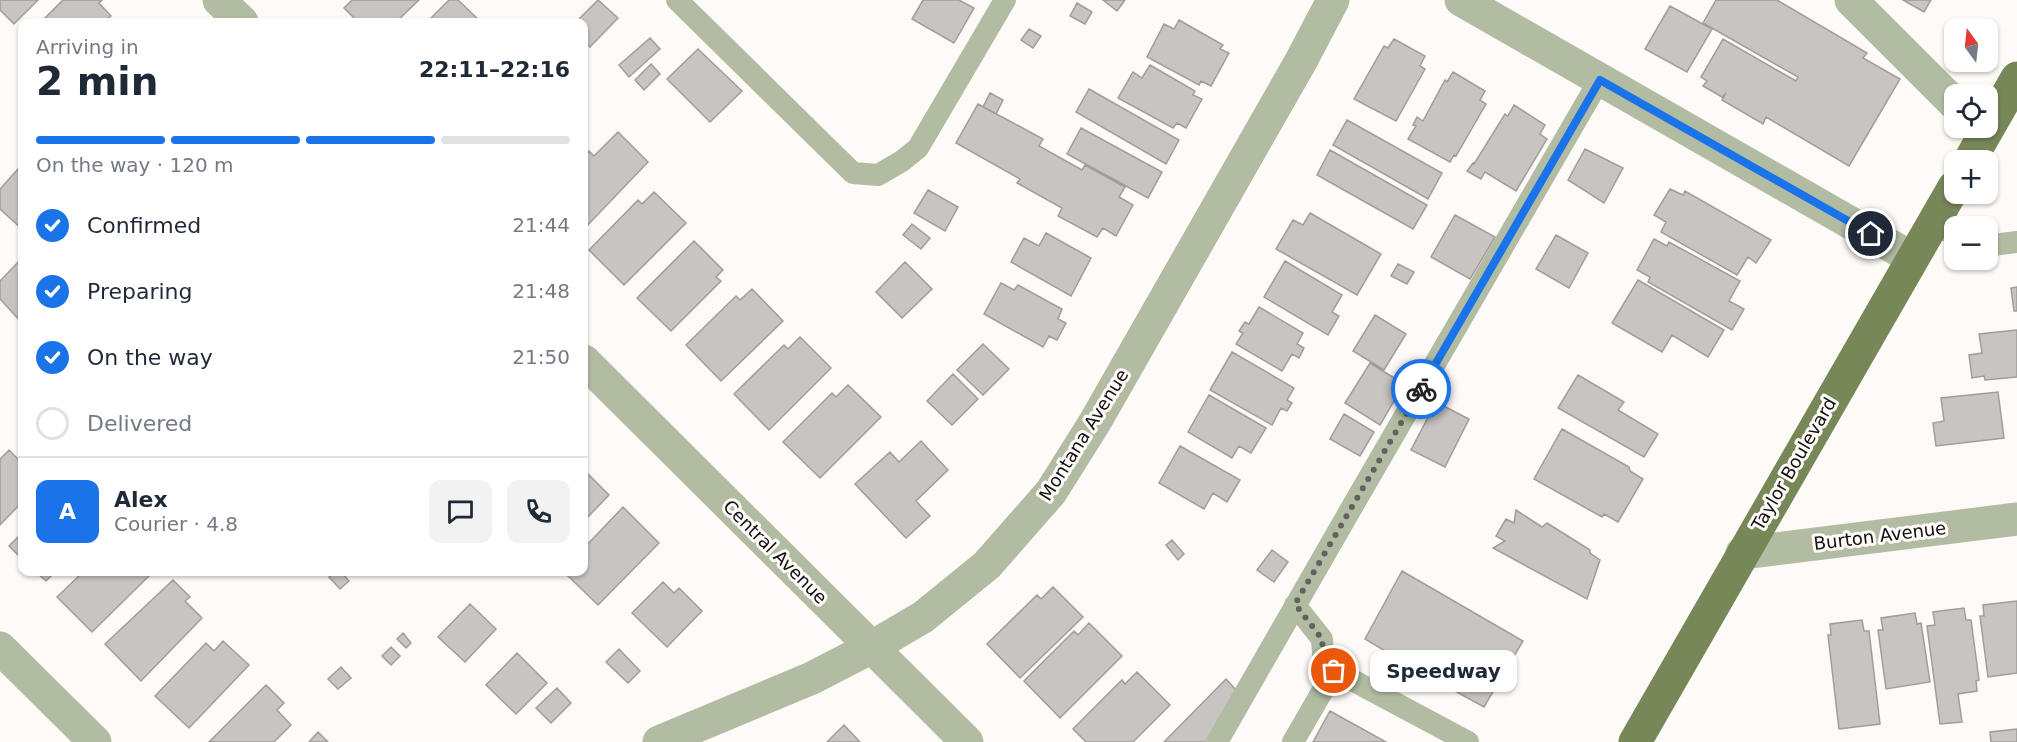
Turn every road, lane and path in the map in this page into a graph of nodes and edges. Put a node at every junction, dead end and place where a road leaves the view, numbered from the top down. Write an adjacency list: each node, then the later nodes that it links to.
1 (219, 0): 7 (street)
2 (677, 0): 3 (lane)
3 (1005, 0)
4 (1333, 0): 21 (street, Montana Avenue)
5 (1461, 0): 9 (street)
6 (1851, 0): 10 (street)
7 (238, 18)
8 (2017, 78): 11 (main road)
9 (1600, 80): 16 (street); 20 (lane)
10 (1944, 93)
11 (1978, 141)
12 (1950, 204): 13 (main road, Taylor Boulevard)
13 (1943, 230): 16 (main road, Taylor Boulevard)
14 (2017, 242): 15 (lane)
15 (1998, 244)
16 (1912, 258): 19 (main road, Taylor Boulevard)
17 (588, 366): 21 (street, Central Avenue)
18 (2017, 519): 19 (street, Burton Avenue)
19 (1742, 553): 30 (main road, Taylor Boulevard)
20 (1295, 604): 23 (lane); 27 (lane)
21 (872, 647): 25 (street, Montana Avenue); 26 (street, Central Avenue)
22 (0, 648): 24 (street)
23 (1334, 671): 28 (lane); 29 (lane)
24 (95, 742)
25 (659, 742)
26 (967, 742)
27 (1217, 742)
28 (1293, 742)
29 (1468, 742)
30 (1635, 742)

